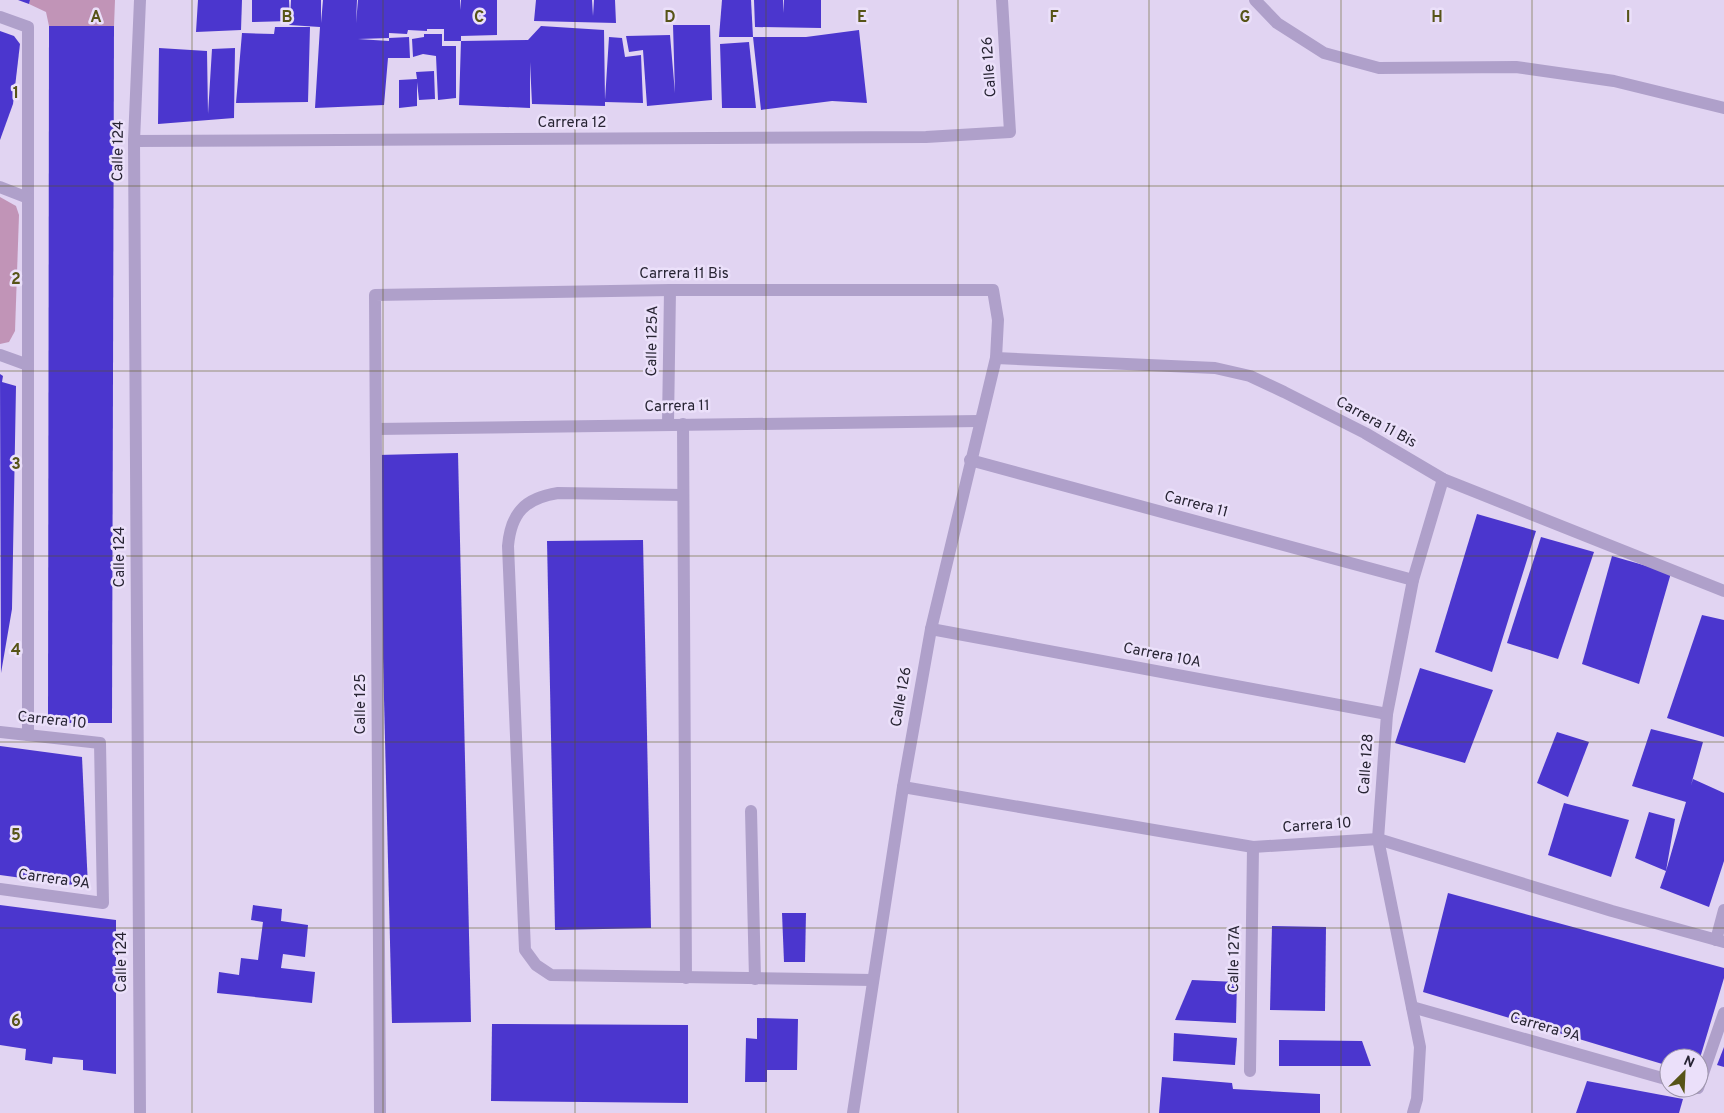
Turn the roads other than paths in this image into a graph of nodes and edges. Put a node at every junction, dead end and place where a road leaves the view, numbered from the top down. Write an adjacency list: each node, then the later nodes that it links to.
1 (140, 0): 7 (street, Calle 124)
2 (1002, 0): 6 (street, Calle 126)
3 (1256, 0): 5 (street)
4 (0, 16): 9 (street)
5 (1724, 108)
6 (1010, 132): 7 (street, Carrera 12)
7 (134, 141): 45 (street, Calle 124)
8 (0, 187): 9 (street)
9 (28, 198): 15 (street)
10 (670, 290): 11 (street, Carrera 11 Bis); 12 (street, Carrera 11 Bis); 17 (street, Calle 125A)
11 (993, 290): 14 (street, Calle 126)
12 (375, 295): 19 (street, Calle 125)
13 (0, 355): 15 (street)
14 (996, 358): 16 (street, Calle 126); 21 (street, Carrera 11 Bis)
15 (28, 365): 28 (street)
16 (979, 421): 18 (street, Carrera 11); 20 (street, Calle 126)
17 (668, 424): 18 (street, Carrera 11); 19 (street, Carrera 11)
18 (683, 424): 22 (street)
19 (376, 429): 46 (street, Calle 125)
20 (970, 460): 23 (street, Carrera 11); 25 (street, Calle 126)
21 (1443, 479): 23 (street, Calle 128); 24 (street, Carrera 11 Bis)
22 (683, 496): 37 (street); 37 (street)
23 (1413, 580): 26 (street, Calle 128)
24 (1724, 591)
25 (931, 629): 26 (street, Carrera 10A); 29 (street, Calle 126)
26 (1387, 714): 31 (street, Calle 128)
27 (0, 732): 28 (street, Carrera 10)
28 (28, 735): 34 (street, Carrera 10)
29 (903, 787): 32 (street, Carrera 10); 39 (street, Calle 126)
30 (751, 811): 38 (street)
31 (1378, 839): 32 (street, Carrera 10); 36 (street, Carrera 10); 40 (street, Calle 128)
32 (1253, 847): 43 (street, Calle 127A)
33 (0, 889): 34 (street, Carrera 9A)
34 (104, 903)
35 (1724, 910): 36 (street)
36 (1720, 941)
37 (686, 978): 38 (street)
38 (755, 979): 39 (street)
39 (873, 980): 47 (street, Calle 126)
40 (1412, 1008): 44 (street, Carrera 9A); 48 (street, Calle 128)
41 (1724, 1013): 42 (street)
42 (1709, 1056)
43 (1250, 1071)
44 (1659, 1077)
45 (140, 1113)
46 (380, 1113)
47 (854, 1113)
48 (1413, 1113)

